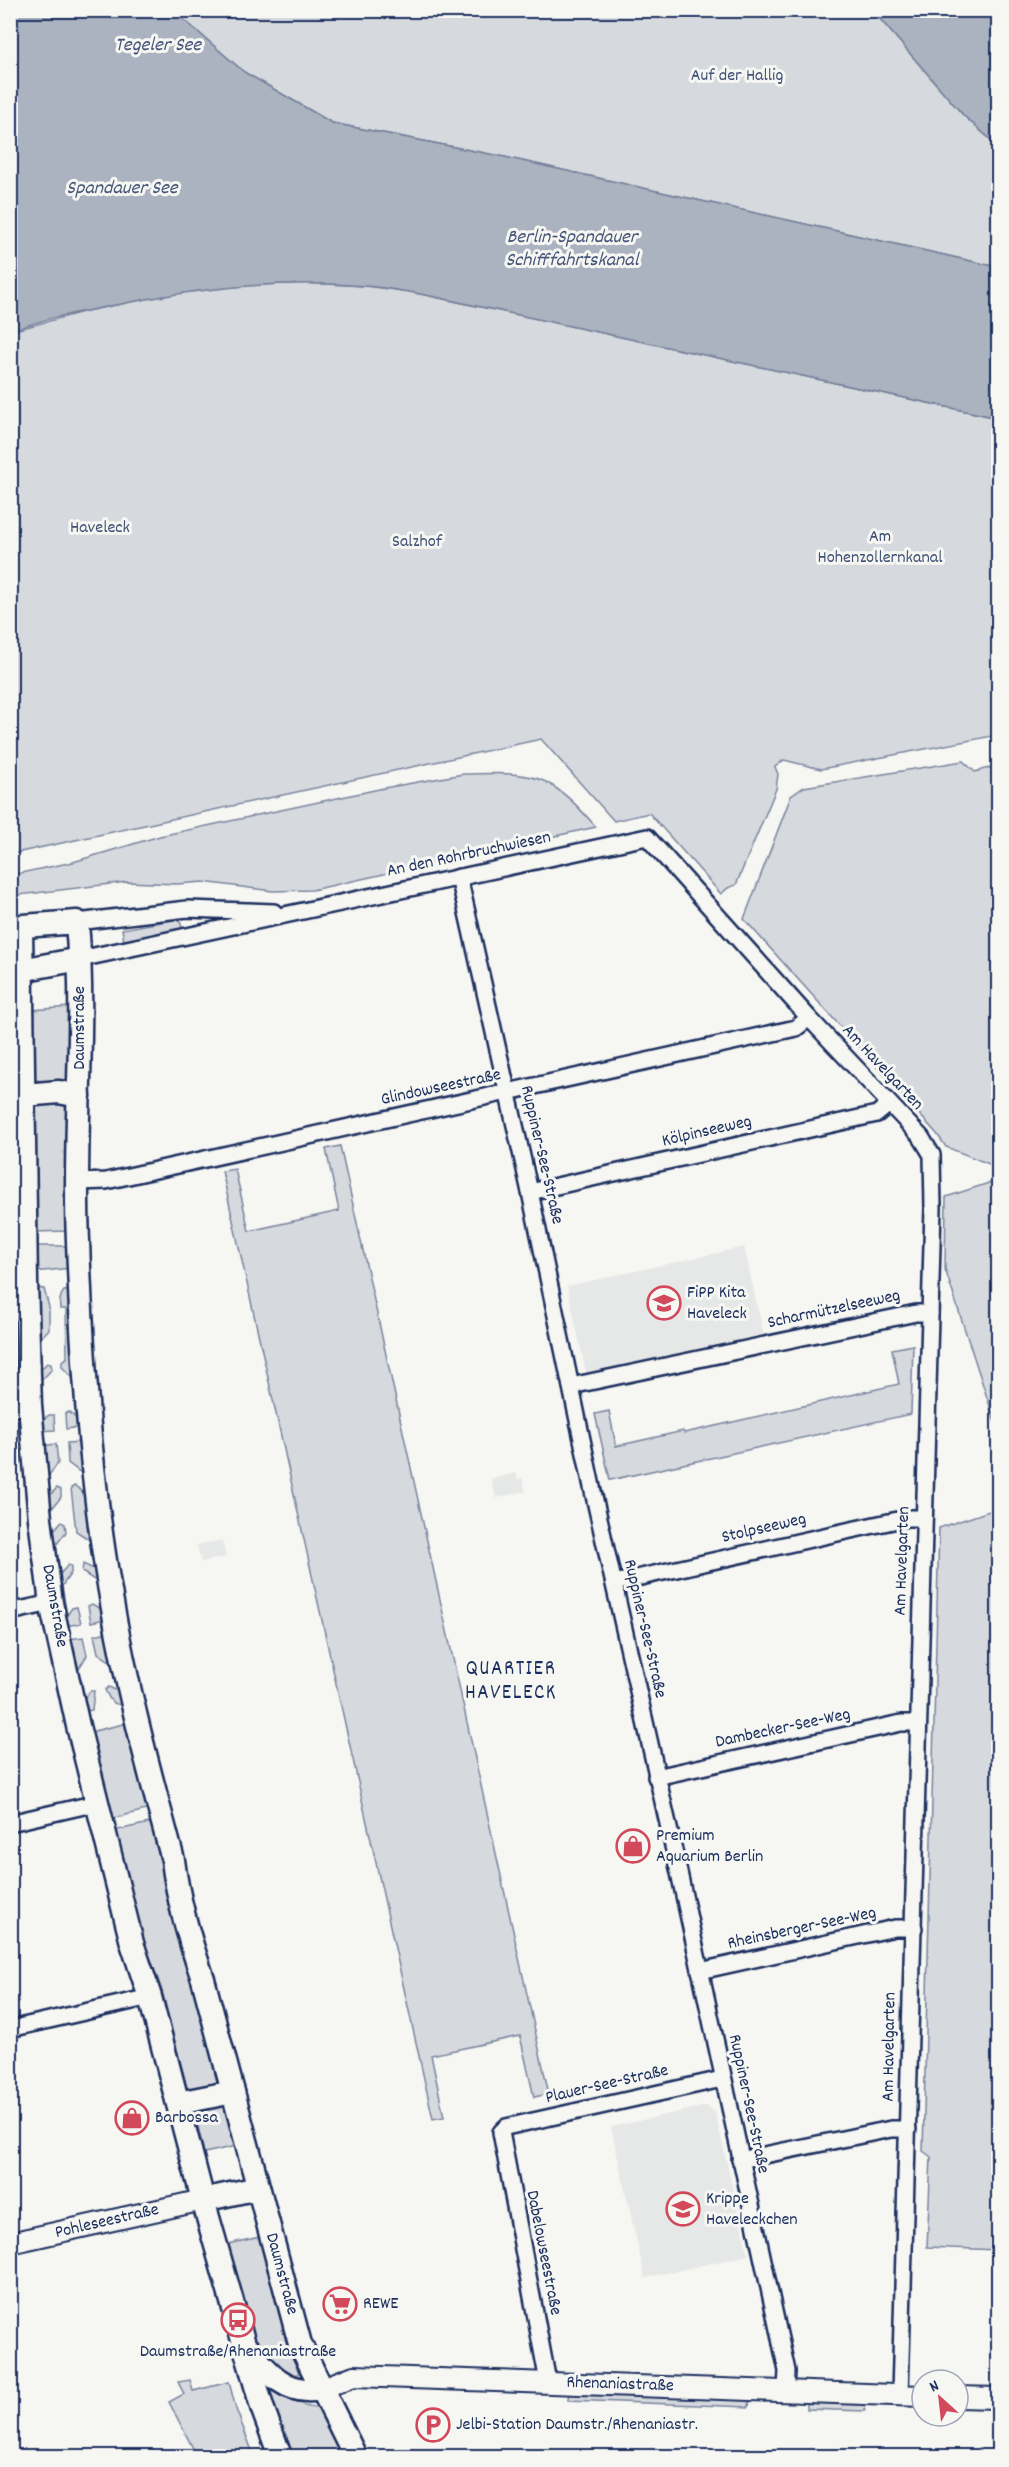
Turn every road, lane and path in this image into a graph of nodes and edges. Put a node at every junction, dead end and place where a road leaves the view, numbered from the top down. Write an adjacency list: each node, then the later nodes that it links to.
1 (647, 837): 2 (street, An den Rohrbruchwiesen); 8 (street, Am Havelgarten)
2 (459, 878): 3 (street, An den Rohrbruchwiesen); 9 (street, Ruppiner-See-Straße)
3 (298, 913): 4 (street, An den Rohrbruchwiesen); 6 (street, An den Rohrbruchwiesen)
4 (77, 922): 5 (main road, Daumstraße); 6 (main road, Daumstraße)
5 (16, 927): 7 (main road, Daumstraße)
6 (80, 959): 7 (main road, Daumstraße); 11 (main road, Daumstraße)
7 (16, 971): 10 (main road, Daumstraße)
8 (809, 1018): 9 (street, Glindowseestraße); 12 (street, Am Havelgarten)
9 (507, 1093): 13 (street, Glindowseestraße); 14 (street, Ruppiner-See-Straße)
10 (24, 1095): 11 (main road, Daumstraße); 15 (main road, Daumstraße)
11 (79, 1096): 13 (main road, Daumstraße)
12 (889, 1104): 14 (street, Kölpinseeweg); 16 (street, Am Havelgarten)
13 (78, 1182): 32 (main road, Daumstraße)
14 (530, 1192): 17 (street, Ruppiner-See-Straße)
15 (18, 1212): 18 (main road, Daumstraße)
16 (930, 1313): 17 (street, Scharmützelseeweg); 19 (street, Am Havelgarten)
17 (571, 1386): 20 (street, Ruppiner-See-Straße)
18 (20, 1407): 21 (main road, Daumstraße)
19 (924, 1518): 20 (street, Stolpseeweg); 23 (street, Am Havelgarten)
20 (614, 1583): 24 (street, Ruppiner-See-Straße)
21 (51, 1603): 22 (street); 25 (main road, Daumstraße)
22 (10, 1612)
23 (918, 1723): 24 (street, Dambecker-See-Weg); 27 (street, Am Havelgarten)
24 (656, 1777): 28 (street, Ruppiner-See-Straße)
25 (97, 1803): 26 (street); 29 (main road, Daumstraße)
26 (10, 1823)
27 (914, 1928): 28 (street, Rheinsberger-See-Weg); 34 (street, Am Havelgarten)
28 (700, 1971): 31 (street, Ruppiner-See-Straße)
29 (150, 1997): 30 (street); 33 (main road, Daumstraße)
30 (10, 2029)
31 (722, 2079): 35 (street, Plauer-See-Straße); 36 (street, Ruppiner-See-Straße)
32 (233, 2092): 33 (main road); 37 (main road, Daumstraße)
33 (178, 2103): 38 (main road, Daumstraße)
34 (908, 2129): 36 (street); 44 (street, Am Havelgarten)
35 (501, 2132): 41 (street, Dabelowseestraße)
36 (740, 2160): 43 (street, Ruppiner-See-Straße)
37 (258, 2188): 38 (main road); 42 (main road, Daumstraße)
38 (203, 2200): 39 (street, Pohleseestraße); 40 (main road, Daumstraße)
39 (10, 2243)
40 (246, 2347): 42 (main road); 48 (main road, Daumstraße)
41 (549, 2382): 42 (street, Rhenaniastraße); 43 (street, Rhenaniastraße)
42 (320, 2389): 49 (main road, Daumstraße)
43 (786, 2390): 44 (street, Rhenaniastraße)
44 (900, 2395): 45 (street, Rhenaniastraße)
45 (910, 2395)
46 (970, 2397): 47 (street)
47 (999, 2398)
48 (280, 2457)
49 (355, 2457)

